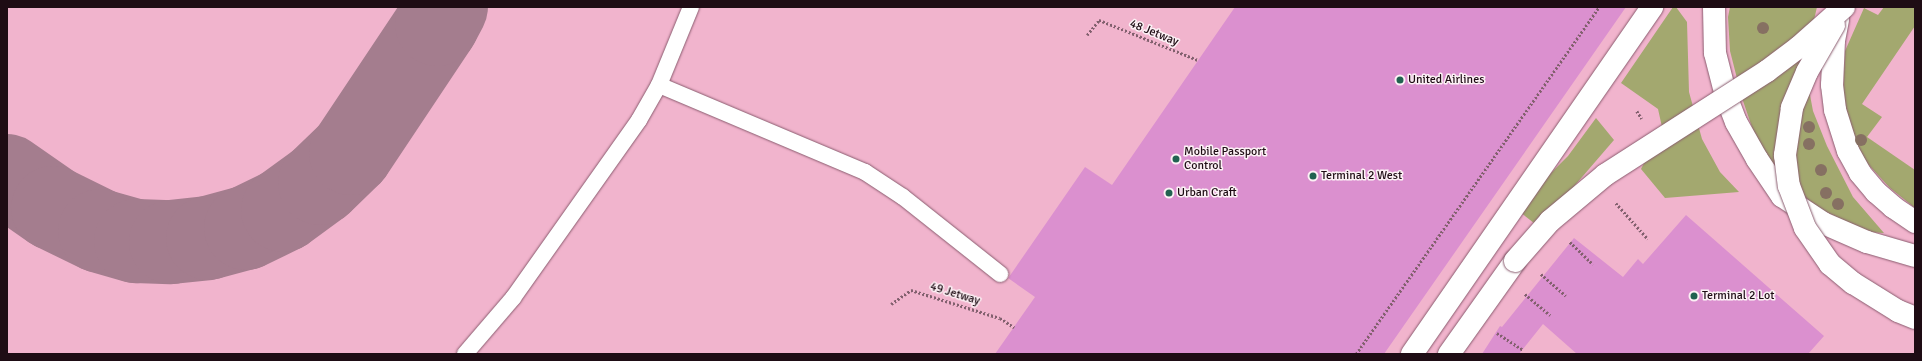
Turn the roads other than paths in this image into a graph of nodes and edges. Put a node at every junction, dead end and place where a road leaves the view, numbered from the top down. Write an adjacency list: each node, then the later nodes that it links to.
1 (691, 7): 5 (lane)
2 (1652, 7): 11 (main road)
3 (1714, 7): 7 (main road)
4 (1844, 7): 6 (main road); 9 (main road, bridge); 12 (main road, bridge)
5 (659, 85): 8 (lane); 10 (lane)
6 (1915, 222)
7 (1915, 256)
8 (1000, 274)
9 (1915, 318)
10 (465, 354)
11 (1412, 354)
12 (1449, 354)

